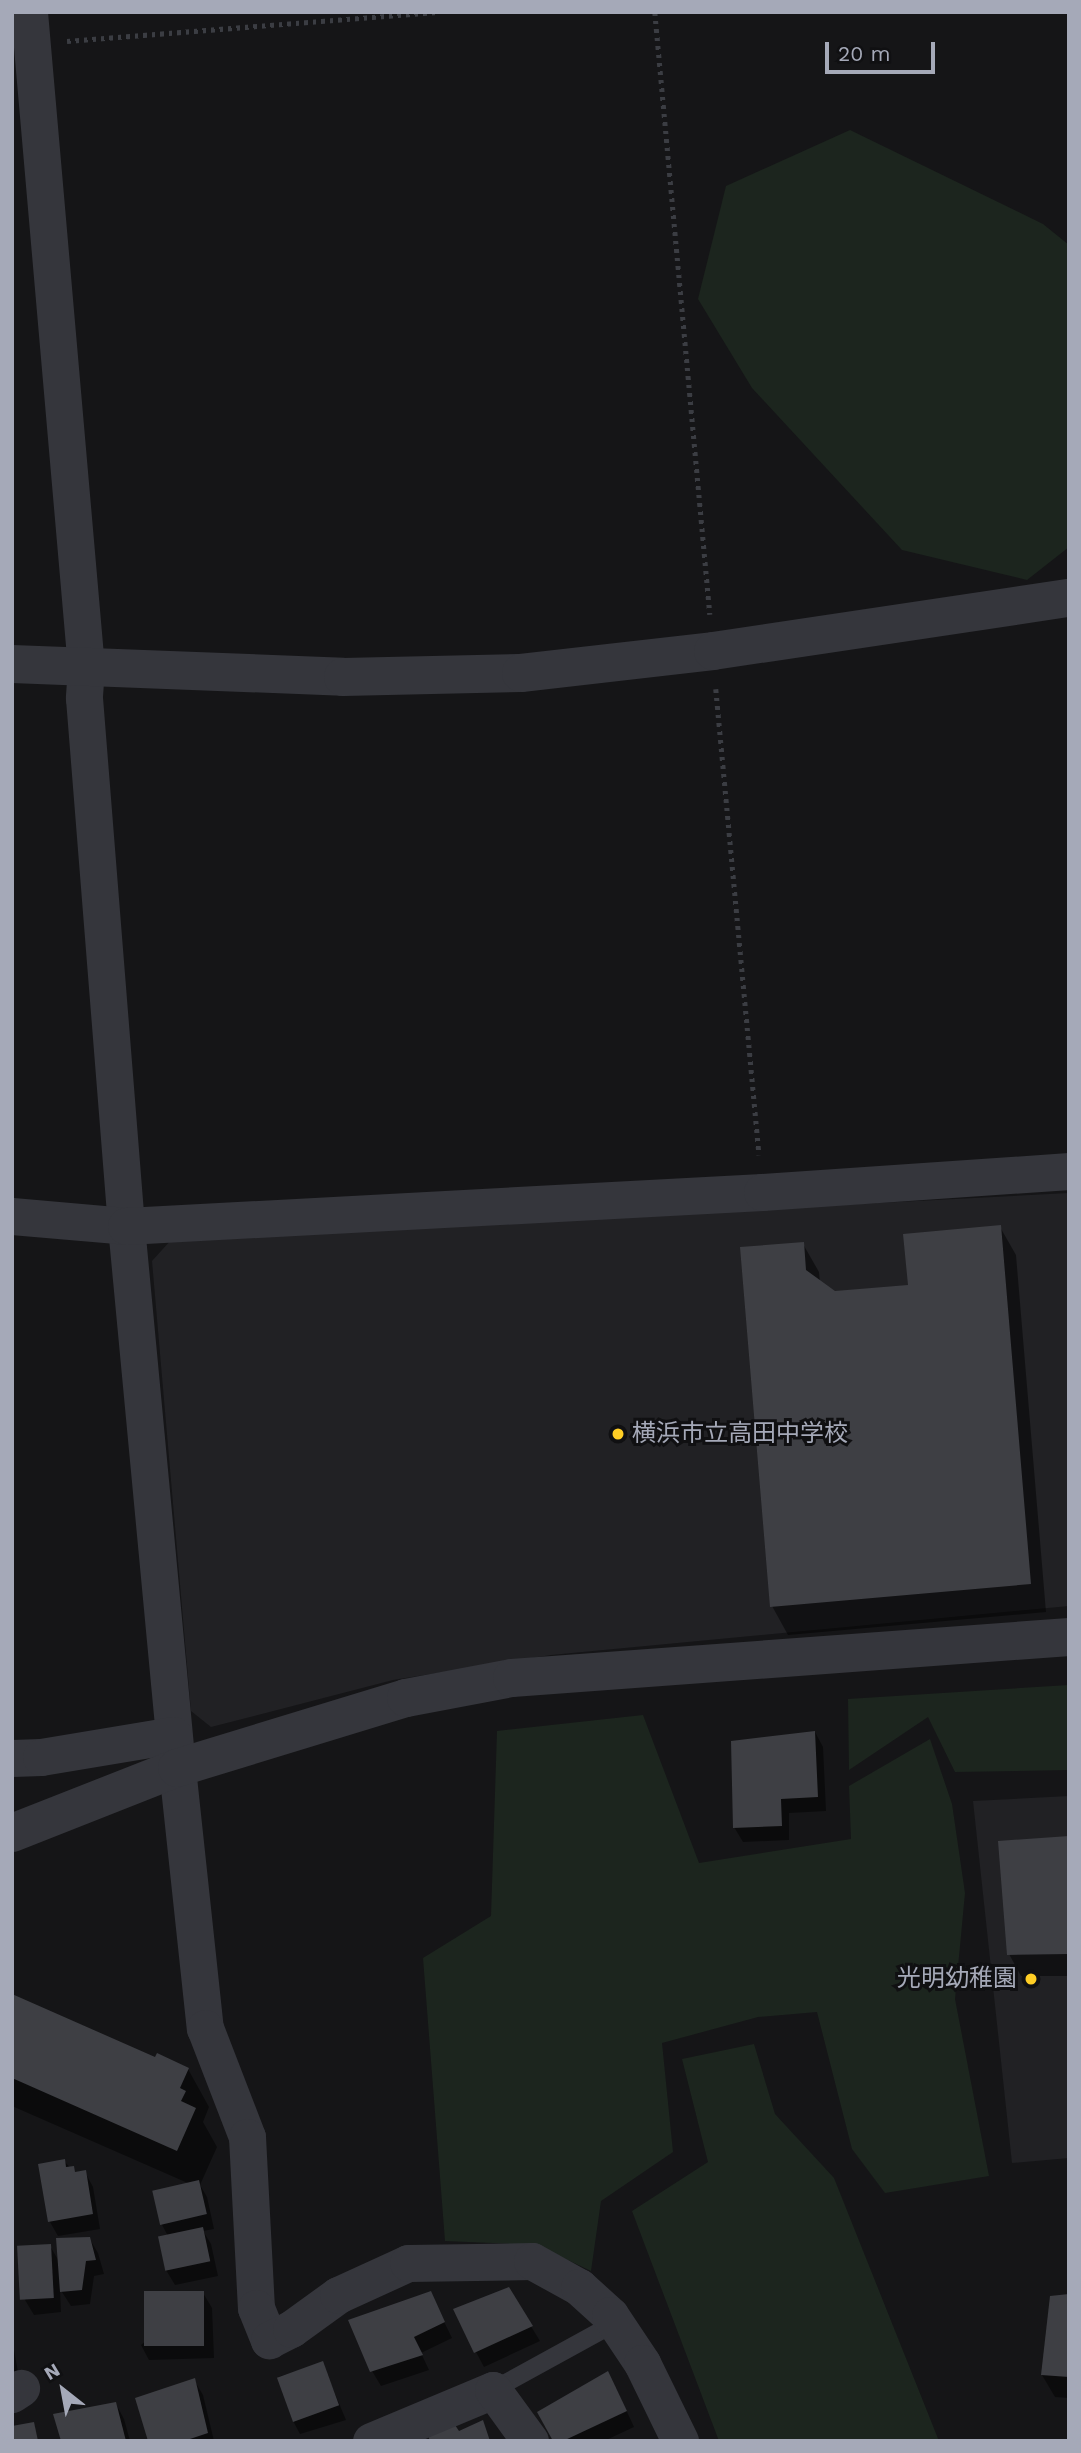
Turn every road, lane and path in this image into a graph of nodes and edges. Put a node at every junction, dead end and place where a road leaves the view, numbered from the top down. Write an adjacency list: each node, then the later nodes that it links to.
1 (437, 12): 3 (path)
2 (655, 12): 5 (path)
3 (24, 34): 7 (street)
4 (1069, 598): 5 (street)
5 (713, 651): 7 (street); 9 (path)
6 (12, 664): 7 (street)
7 (86, 667): 11 (street)
8 (1069, 1171): 9 (street)
9 (762, 1192): 11 (street)
10 (12, 1216): 11 (street)
11 (126, 1226): 13 (street)
12 (1069, 1637): 13 (street)
13 (175, 1751): 14 (street); 15 (street); 16 (street)
14 (12, 1758)
15 (12, 1833)
16 (615, 2323): 17 (lane); 20 (street)
17 (493, 2390): 18 (street); 19 (street)
18 (371, 2441)
19 (530, 2441)
20 (680, 2441)

